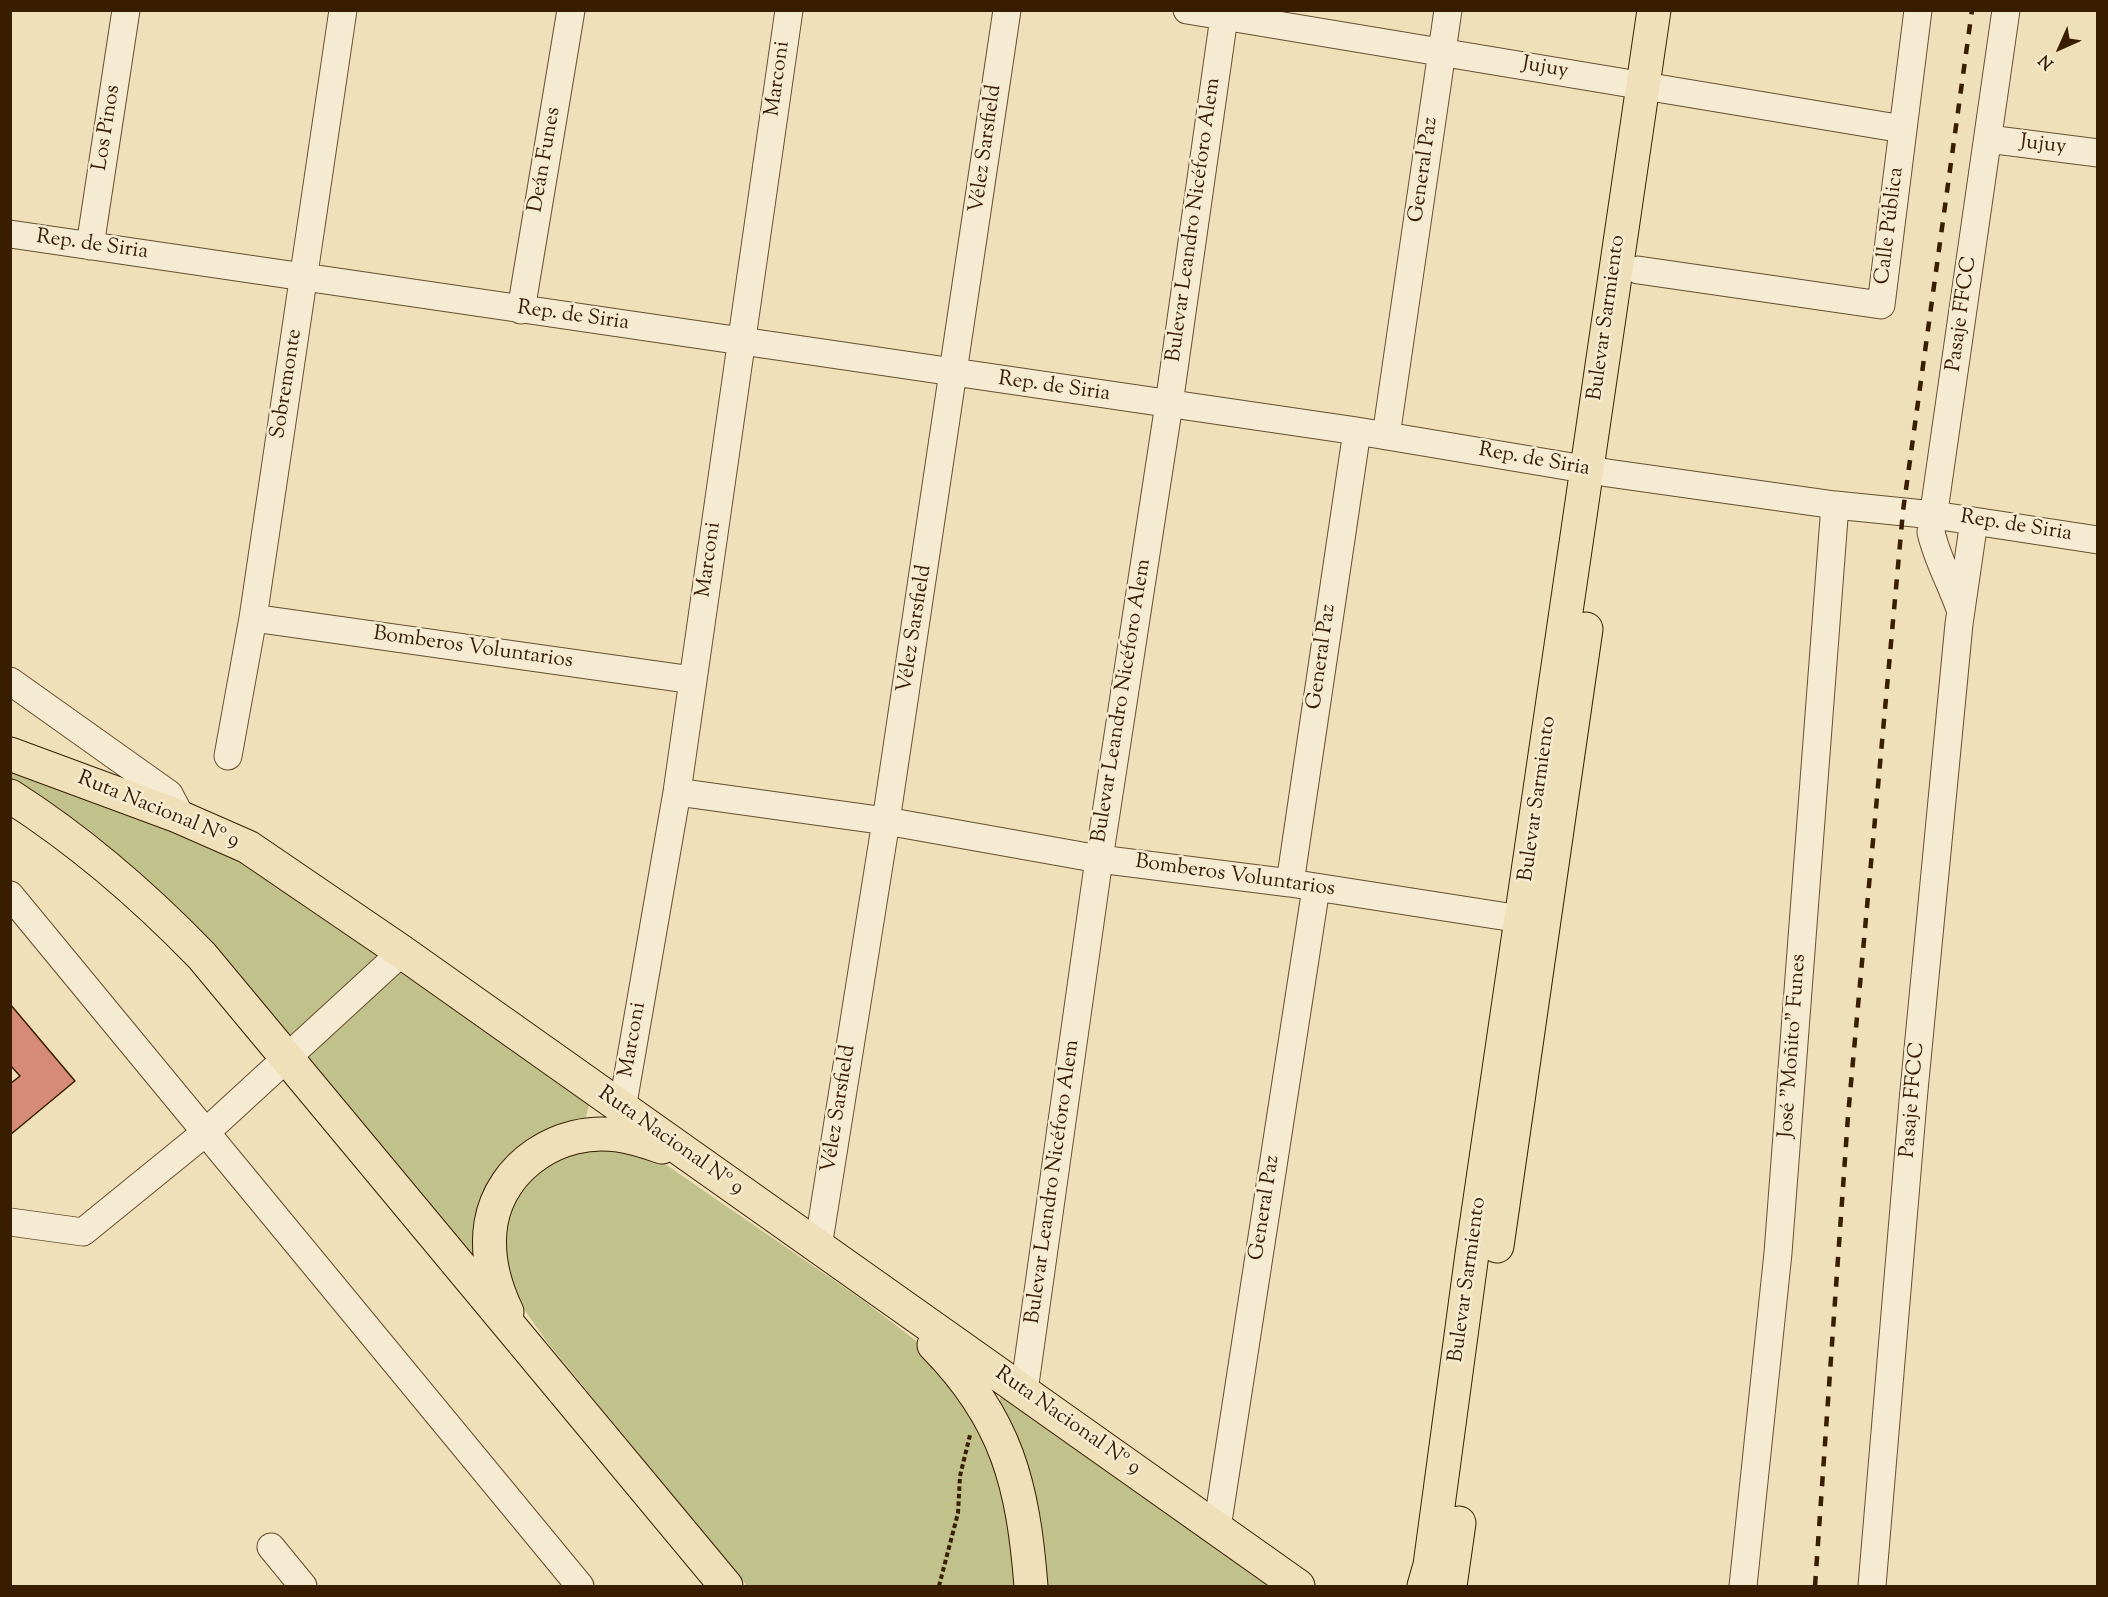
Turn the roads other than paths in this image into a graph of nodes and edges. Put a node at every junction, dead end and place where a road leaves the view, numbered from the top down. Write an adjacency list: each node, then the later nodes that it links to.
1 (126, 10): 19 (street, Los Pinos)
2 (344, 10): 21 (street, Sobremonte)
3 (571, 10): 22 (street, Deán Funes)
4 (789, 10): 23 (street, Marconi)
5 (1007, 10): 24 (street, Vélez Sarsfield)
6 (1187, 10): 12 (street, Jujuy)
7 (1448, 10): 13 (street, General Paz)
8 (1654, 10): 14 (main road, Bulevar Sarmiento)
9 (1677, 10): 14 (main road, Bulevar Sarmiento)
10 (1918, 10): 15 (street, Calle Pública)
11 (2006, 10): 16 (street, Pasaje FFCC)
12 (1224, 13): 13 (street, Jujuy); 25 (street, Bulevar Leandro Nicéforo Alem)
13 (1443, 52): 14 (street, Jujuy); 27 (street, General Paz)
14 (1654, 88): 15 (street, Jujuy); 20 (main road, Bulevar Sarmiento); 28 (main road, Bulevar Sarmiento)
15 (1903, 129): 20 (street, Calle Pública)
16 (1988, 139): 17 (street, Jujuy); 30 (street, Pasaje FFCC)
17 (2097, 153)
18 (10, 234): 19 (street, Rep. de Siria)
19 (90, 246): 21 (street, Rep. de Siria)
20 (1638, 270): 28 (main road, Bulevar Sarmiento)
21 (304, 277): 22 (street, Rep. de Siria); 34 (street, Sobremonte)
22 (521, 310): 23 (street, Rep. de Siria)
23 (741, 341): 24 (street, Rep. de Siria); 35 (street, Marconi)
24 (955, 374): 25 (street, Rep. de Siria); 42 (street, Vélez Sarsfield)
25 (1169, 404): 26 (street, Rep. de Siria); 43 (street, Bulevar Leandro Nicéforo Alem)
26 (1357, 431): 27 (street, Rep. de Siria); 44 (street, General Paz)
27 (1386, 436): 28 (street, Rep. de Siria)
28 (1597, 471): 29 (street, Rep. de Siria); 46 (main road, Bulevar Sarmiento)
29 (1835, 505): 30 (street, Rep. de Siria); 65 (street, José "Moñito" Funes)
30 (1934, 514): 31 (street, Rep. de Siria); 33 (street, Pasaje FFCC)
31 (1974, 521): 32 (street, Rep. de Siria); 33 (street, Pasaje FFCC)
32 (2097, 540)
33 (1961, 613): 66 (street, Pasaje FFCC)
34 (253, 618): 35 (street, Bomberos Voluntarios); 38 (street, Sobremonte)
35 (693, 680): 39 (street, Marconi)
36 (10, 681): 41 (street)
37 (10, 754): 41 (main road, Ruta Nacional Nº 9)
38 (228, 756)
39 (677, 792): 42 (street, Bomberos Voluntarios); 49 (street, Marconi)
40 (10, 796): 48 (main road)
41 (181, 817): 47 (main road, Ruta Nacional Nº 9)
42 (886, 821): 43 (street, Bomberos Voluntarios); 53 (street, Vélez Sarsfield)
43 (1099, 859): 44 (street, Bomberos Voluntarios); 56 (street, Bulevar Leandro Nicéforo Alem)
44 (1303, 885): 46 (street, Bomberos Voluntarios); 57 (street, General Paz)
45 (10, 895): 50 (street)
46 (1533, 921): 59 (main road, Bulevar Sarmiento)
47 (402, 952): 48 (street); 49 (main road, Ruta Nacional Nº 9)
48 (286, 1060): 50 (street); 55 (main road)
49 (622, 1109): 51 (main road, Ruta Nacional Nº 9)
50 (206, 1132): 52 (street); 61 (street)
51 (689, 1156): 53 (main road, Ruta Nacional Nº 9); 55 (main road)
52 (10, 1222)
53 (818, 1247): 54 (main road, Ruta Nacional Nº 9)
54 (856, 1273): 56 (main road, Ruta Nacional Nº 9); 63 (main road)
55 (528, 1348): 62 (main road)
56 (1024, 1391): 57 (main road, Ruta Nacional Nº 9)
57 (1217, 1528): 64 (main road, Ruta Nacional Nº 9)
58 (271, 1547): 60 (street)
59 (1439, 1577)
60 (303, 1587)
61 (580, 1587)
62 (726, 1587)
63 (1031, 1587)
64 (1298, 1587)
65 (1743, 1587)
66 (1872, 1587)

